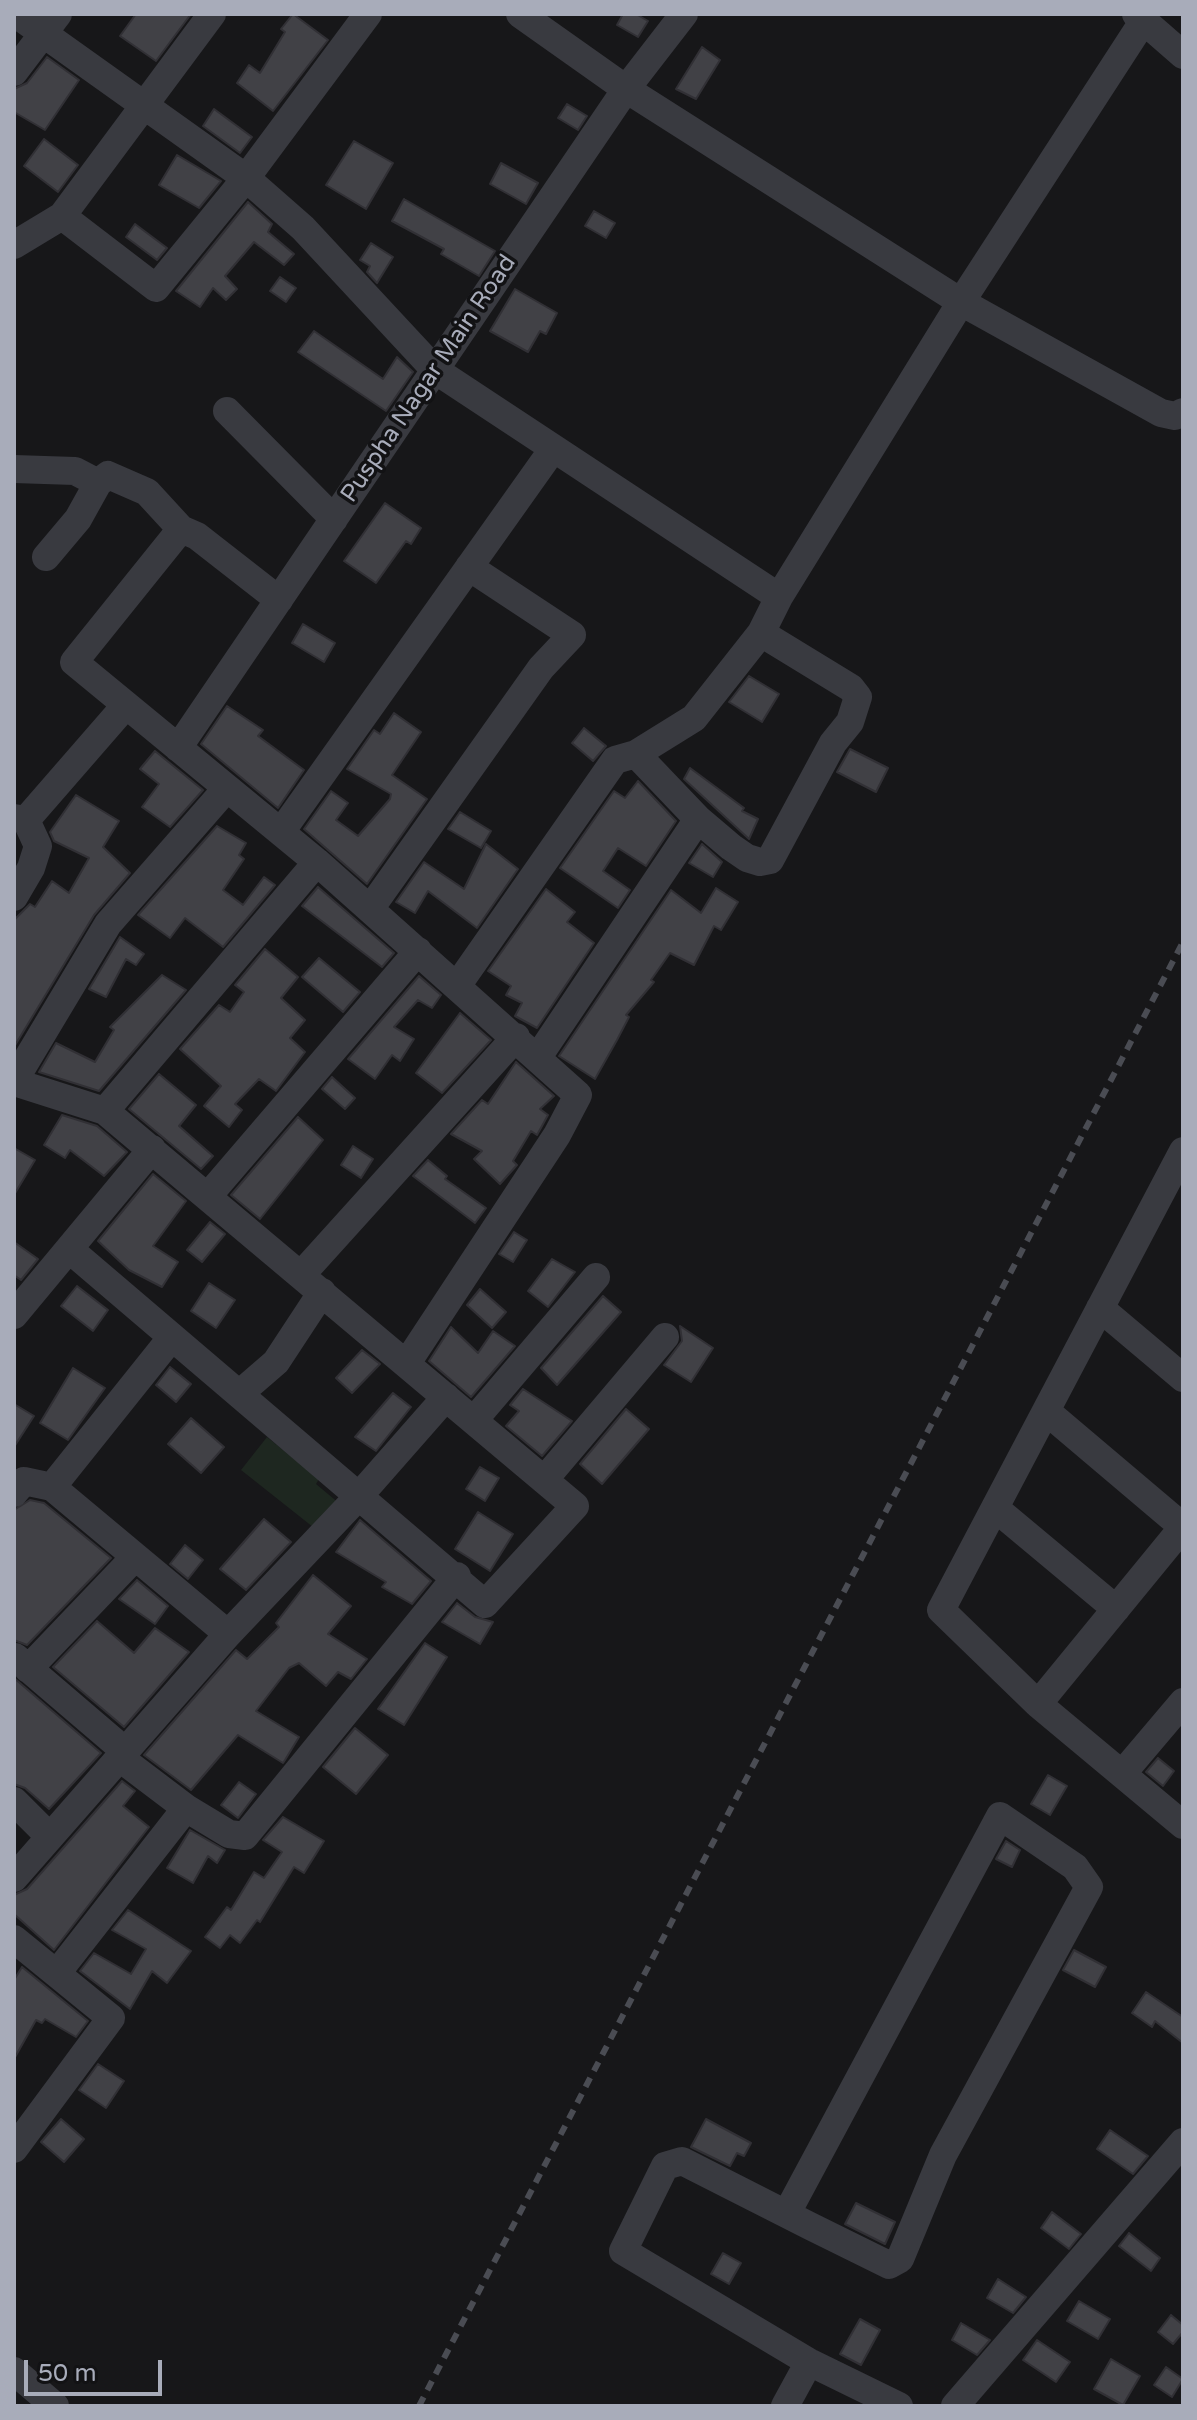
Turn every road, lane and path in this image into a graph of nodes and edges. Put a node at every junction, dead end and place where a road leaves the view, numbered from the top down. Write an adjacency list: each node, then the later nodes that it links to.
1 (16, 14): 7 (street)
2 (212, 14): 11 (street)
3 (368, 14): 12 (street)
4 (520, 14): 10 (street)
5 (684, 14): 10 (street, Puspha Nagar Main Road)
6 (1139, 19): 8 (street); 15 (street)
7 (51, 23): 9 (street); 11 (street)
8 (1183, 55)
9 (14, 72)
10 (626, 89): 15 (street); 16 (street, Puspha Nagar Main Road)
11 (144, 102): 12 (street); 13 (street)
12 (246, 178): 13 (street); 16 (street)
13 (62, 216): 14 (street)
14 (14, 245)
15 (961, 302): 18 (street); 26 (street)
16 (435, 370): 19 (street); 22 (street, Puspha Nagar Main Road)
17 (227, 411): 22 (street)
18 (1183, 412)
19 (553, 449): 25 (street); 26 (street)
20 (14, 469): 21 (street)
21 (98, 483): 23 (street); 24 (street)
22 (334, 519): 27 (street, Puspha Nagar Main Road)
23 (181, 529): 27 (street); 29 (street)
24 (46, 557)
25 (469, 567): 35 (street); 38 (street)
26 (779, 597): 28 (street)
27 (279, 600): 30 (street, Puspha Nagar Main Road)
28 (761, 633): 31 (street); 34 (street)
29 (126, 705): 30 (street); 33 (street)
30 (178, 748): 32 (street)
31 (636, 754): 34 (street); 40 (street)
32 (227, 788): 35 (street); 43 (street)
33 (20, 819): 37 (street)
34 (698, 819): 42 (street)
35 (281, 832): 36 (street)
36 (317, 862): 38 (street); 44 (street)
37 (14, 897)
38 (370, 909): 39 (street)
39 (418, 951): 40 (street); 47 (street)
40 (457, 986): 41 (street)
41 (516, 1037): 42 (street); 50 (street)
42 (538, 1057): 55 (street)
43 (14, 1081): 44 (street)
44 (105, 1111): 45 (street)
45 (152, 1149): 47 (street); 48 (street)
46 (1183, 1151): 51 (street)
47 (208, 1196): 50 (street)
48 (69, 1249): 52 (street); 53 (street)
49 (596, 1277): 60 (street)
50 (312, 1284): 55 (street); 57 (street)
51 (1100, 1308): 56 (street); 59 (street)
52 (14, 1315)
53 (172, 1337): 57 (street); 62 (street)
54 (665, 1337): 61 (street)
55 (407, 1363): 58 (street)
56 (1183, 1378)
57 (239, 1394): 64 (street)
58 (446, 1397): 60 (street); 64 (street)
59 (1046, 1411): 65 (street); 66 (street)
60 (474, 1420): 61 (street)
61 (544, 1480): 68 (street)
62 (52, 1487): 63 (street); 67 (street)
63 (14, 1493)
64 (359, 1496): 68 (street); 70 (street)
65 (995, 1508): 69 (street); 73 (street)
66 (1183, 1527): 69 (street)
67 (135, 1557): 70 (street); 71 (street)
68 (457, 1576): 77 (street)
69 (1116, 1609): 73 (street)
70 (228, 1634): 74 (street)
71 (21, 1662): 74 (street)
72 (1183, 1702): 75 (street)
73 (1038, 1704): 75 (street)
74 (123, 1755): 77 (street); 79 (street)
75 (1122, 1774): 78 (street)
76 (14, 1801): 79 (street)
77 (186, 1808): 82 (street)
78 (1183, 1825)
79 (50, 1837): 80 (street)
80 (14, 1878)
81 (14, 1939): 82 (street)
82 (57, 1973): 84 (street)
83 (1183, 2142): 91 (street)
84 (14, 2149)
85 (787, 2213): 85 (street); 86 (street)
86 (809, 2362): 89 (street); 90 (street)
87 (14, 2371): 88 (street)
88 (55, 2406)
89 (785, 2406)
90 (899, 2406)
91 (955, 2406)

